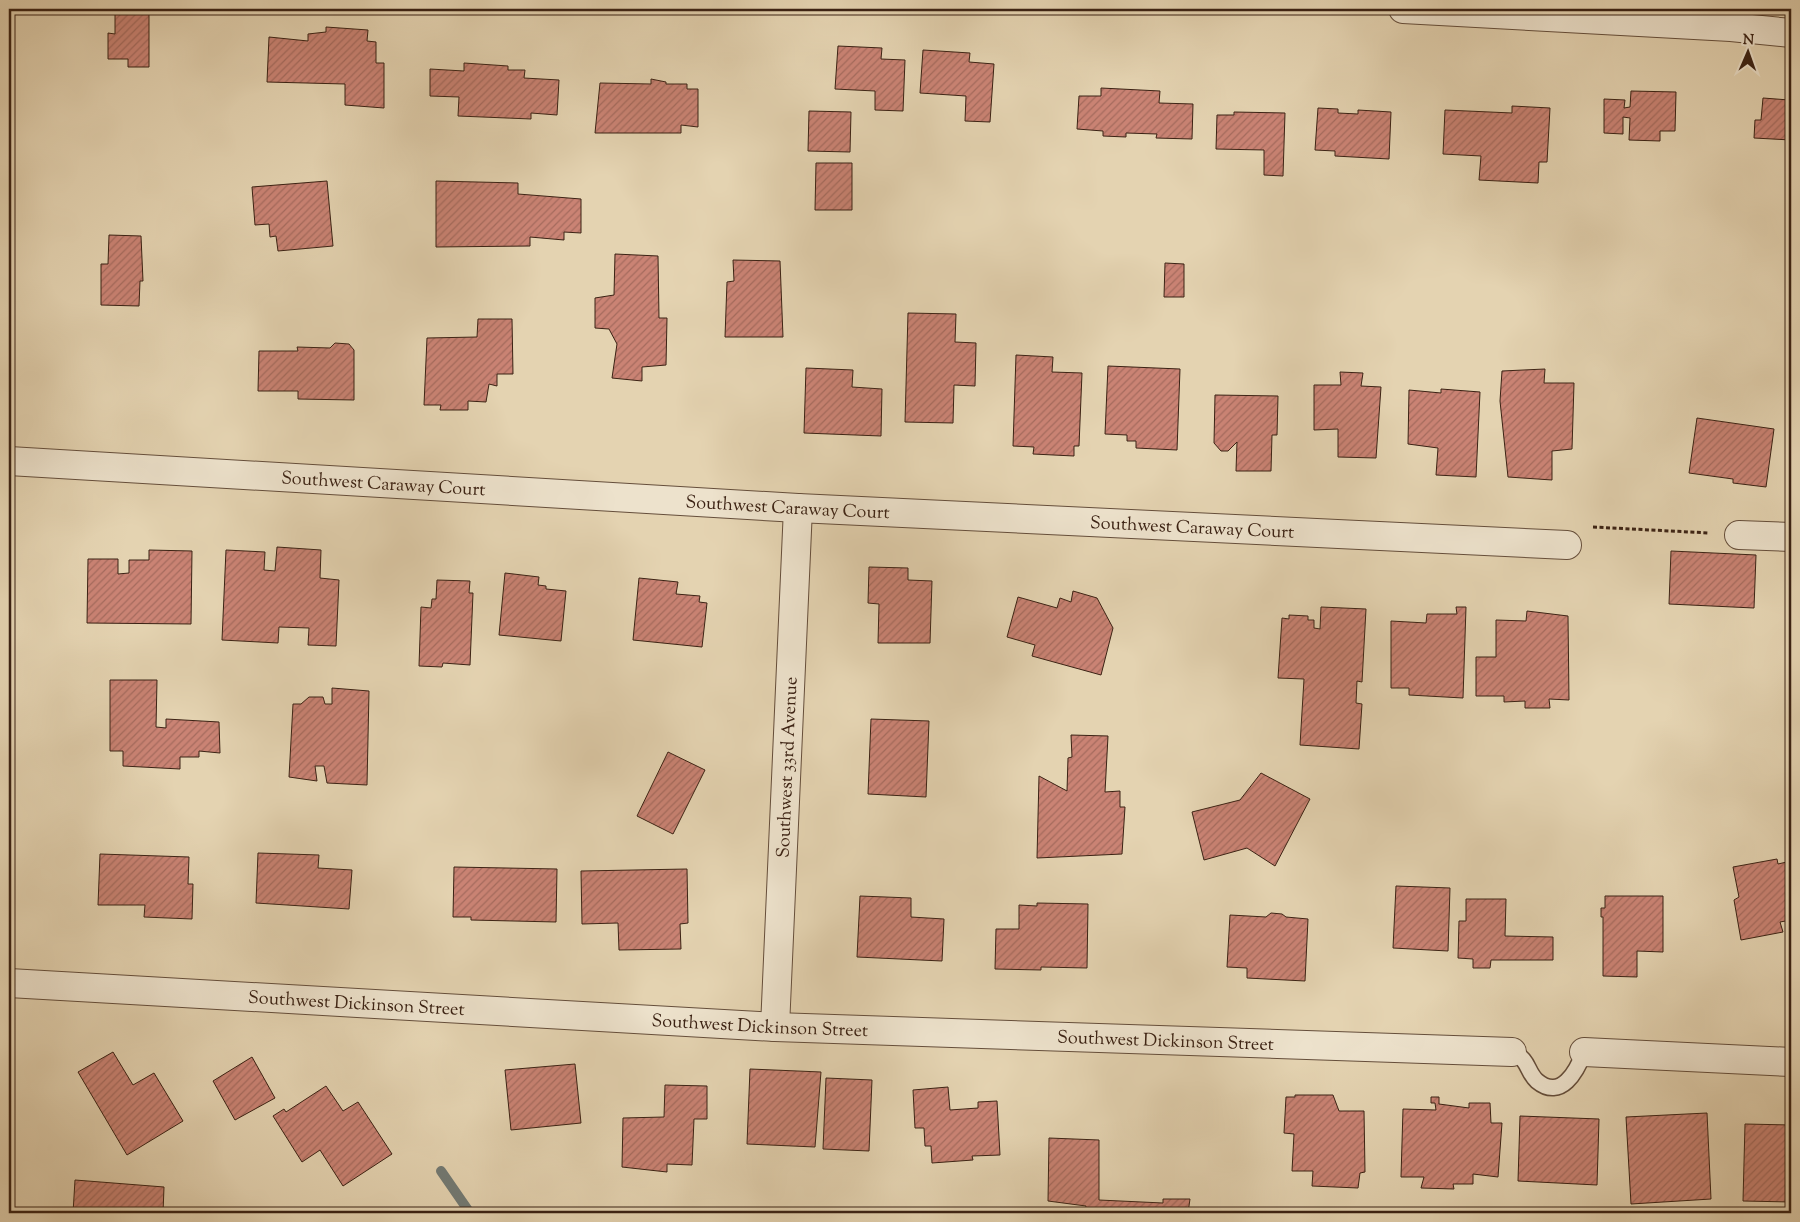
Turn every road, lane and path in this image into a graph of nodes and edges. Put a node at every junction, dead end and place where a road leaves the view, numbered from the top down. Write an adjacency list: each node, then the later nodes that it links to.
1 (1403, 9): 2 (street)
2 (1791, 33)
3 (9, 461): 4 (street, Southwest Caraway Court)
4 (798, 508): 7 (street, Southwest Caraway Court); 9 (street, Southwest 33rd Avenue)
5 (1739, 535): 6 (street); 7 (path)
6 (1791, 537)
7 (1568, 545)
8 (9, 983): 9 (street, Southwest Dickinson Street)
9 (775, 1027): 10 (street, Southwest Dickinson Street)
10 (1512, 1052): 11 (lane)
11 (1584, 1052): 12 (street)
12 (1791, 1062)

